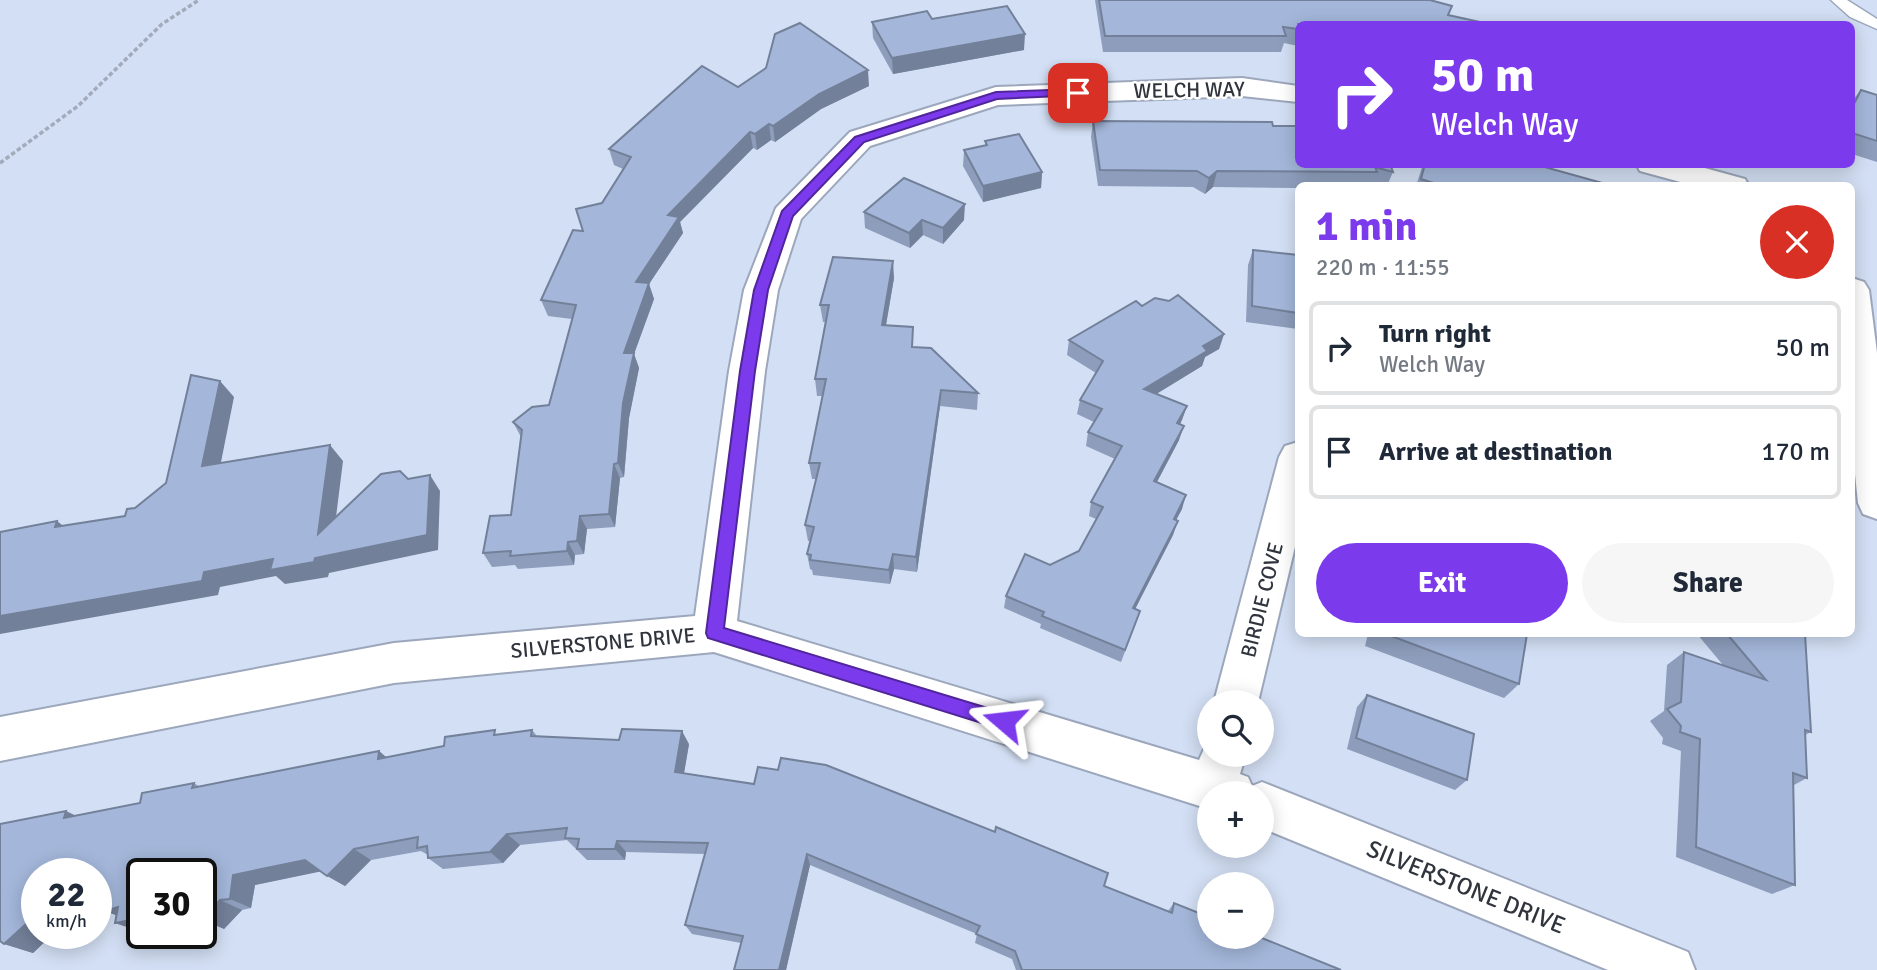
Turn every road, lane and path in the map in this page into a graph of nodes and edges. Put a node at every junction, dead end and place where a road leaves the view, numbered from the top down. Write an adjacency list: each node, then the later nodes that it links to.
1 (199, 0): 5 (path)
2 (1838, 0): 3 (lane)
3 (1877, 25)
4 (1295, 94): 11 (street, WELCH WAY)
5 (0, 163)
6 (1666, 168): 7 (street)
7 (1719, 182)
8 (1855, 316): 10 (street)
9 (1295, 469): 12 (street, BIRDIE COVE)
10 (1877, 503)
11 (715, 633): 13 (street, SILVERSTONE DRIVE); 14 (street, SILVERSTONE DRIVE)
12 (1239, 690)
13 (0, 739)
14 (1223, 778)
15 (1274, 810): 16 (street, SILVERSTONE DRIVE)
16 (1670, 970)

